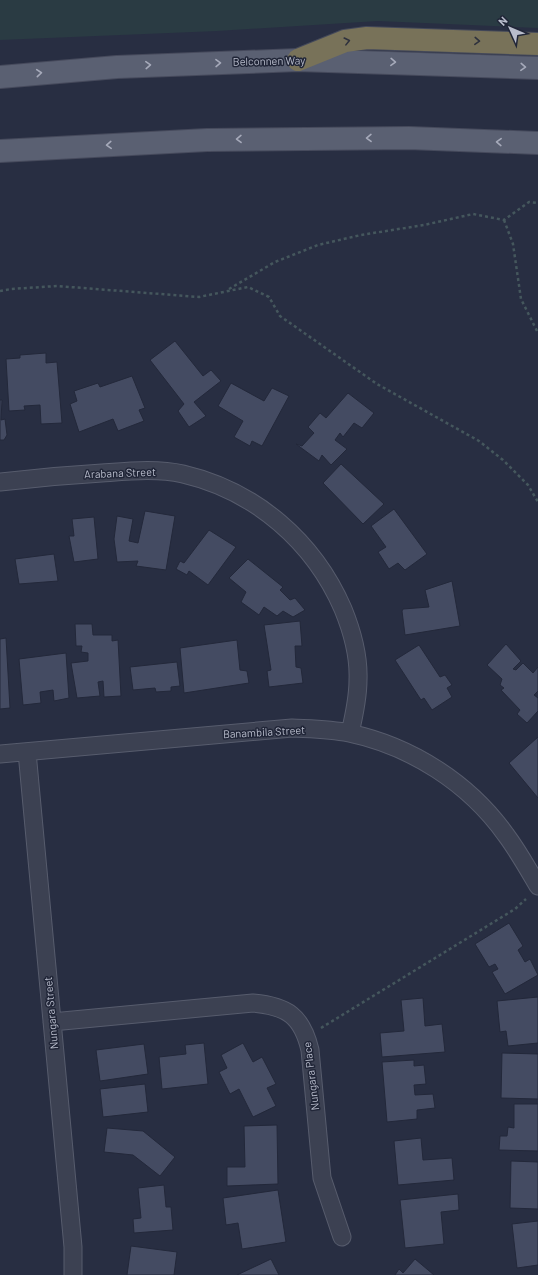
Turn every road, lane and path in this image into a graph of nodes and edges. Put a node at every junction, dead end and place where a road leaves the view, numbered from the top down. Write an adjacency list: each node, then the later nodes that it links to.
1 (538, 44): 2 (highway, one-way to 1)
2 (298, 60): 3 (main road, Belconnen Way, one-way to 3); 4 (main road, Belconnen Way, one-way to 2)
3 (538, 68)
4 (0, 77)
5 (538, 144): 6 (main road, one-way to 6)
6 (0, 151)
7 (538, 203): 8 (path)
8 (504, 220): 9 (path); 11 (path)
9 (228, 290): 10 (path); 13 (path)
10 (0, 291)
11 (538, 333)
12 (0, 482): 14 (street, Arabana Street)
13 (538, 502)
14 (350, 733): 15 (street, Banambila Street); 17 (street, Banambila Street)
15 (27, 752): 16 (street, Banambila Street); 18 (street, Nungara Street)
16 (0, 754)
17 (533, 892): 19 (path)
18 (52, 1022): 19 (street, Nungara Place); 21 (street, Nungara Street)
19 (307, 1036): 20 (street, Nungara Place)
20 (342, 1237)
21 (73, 1275)

